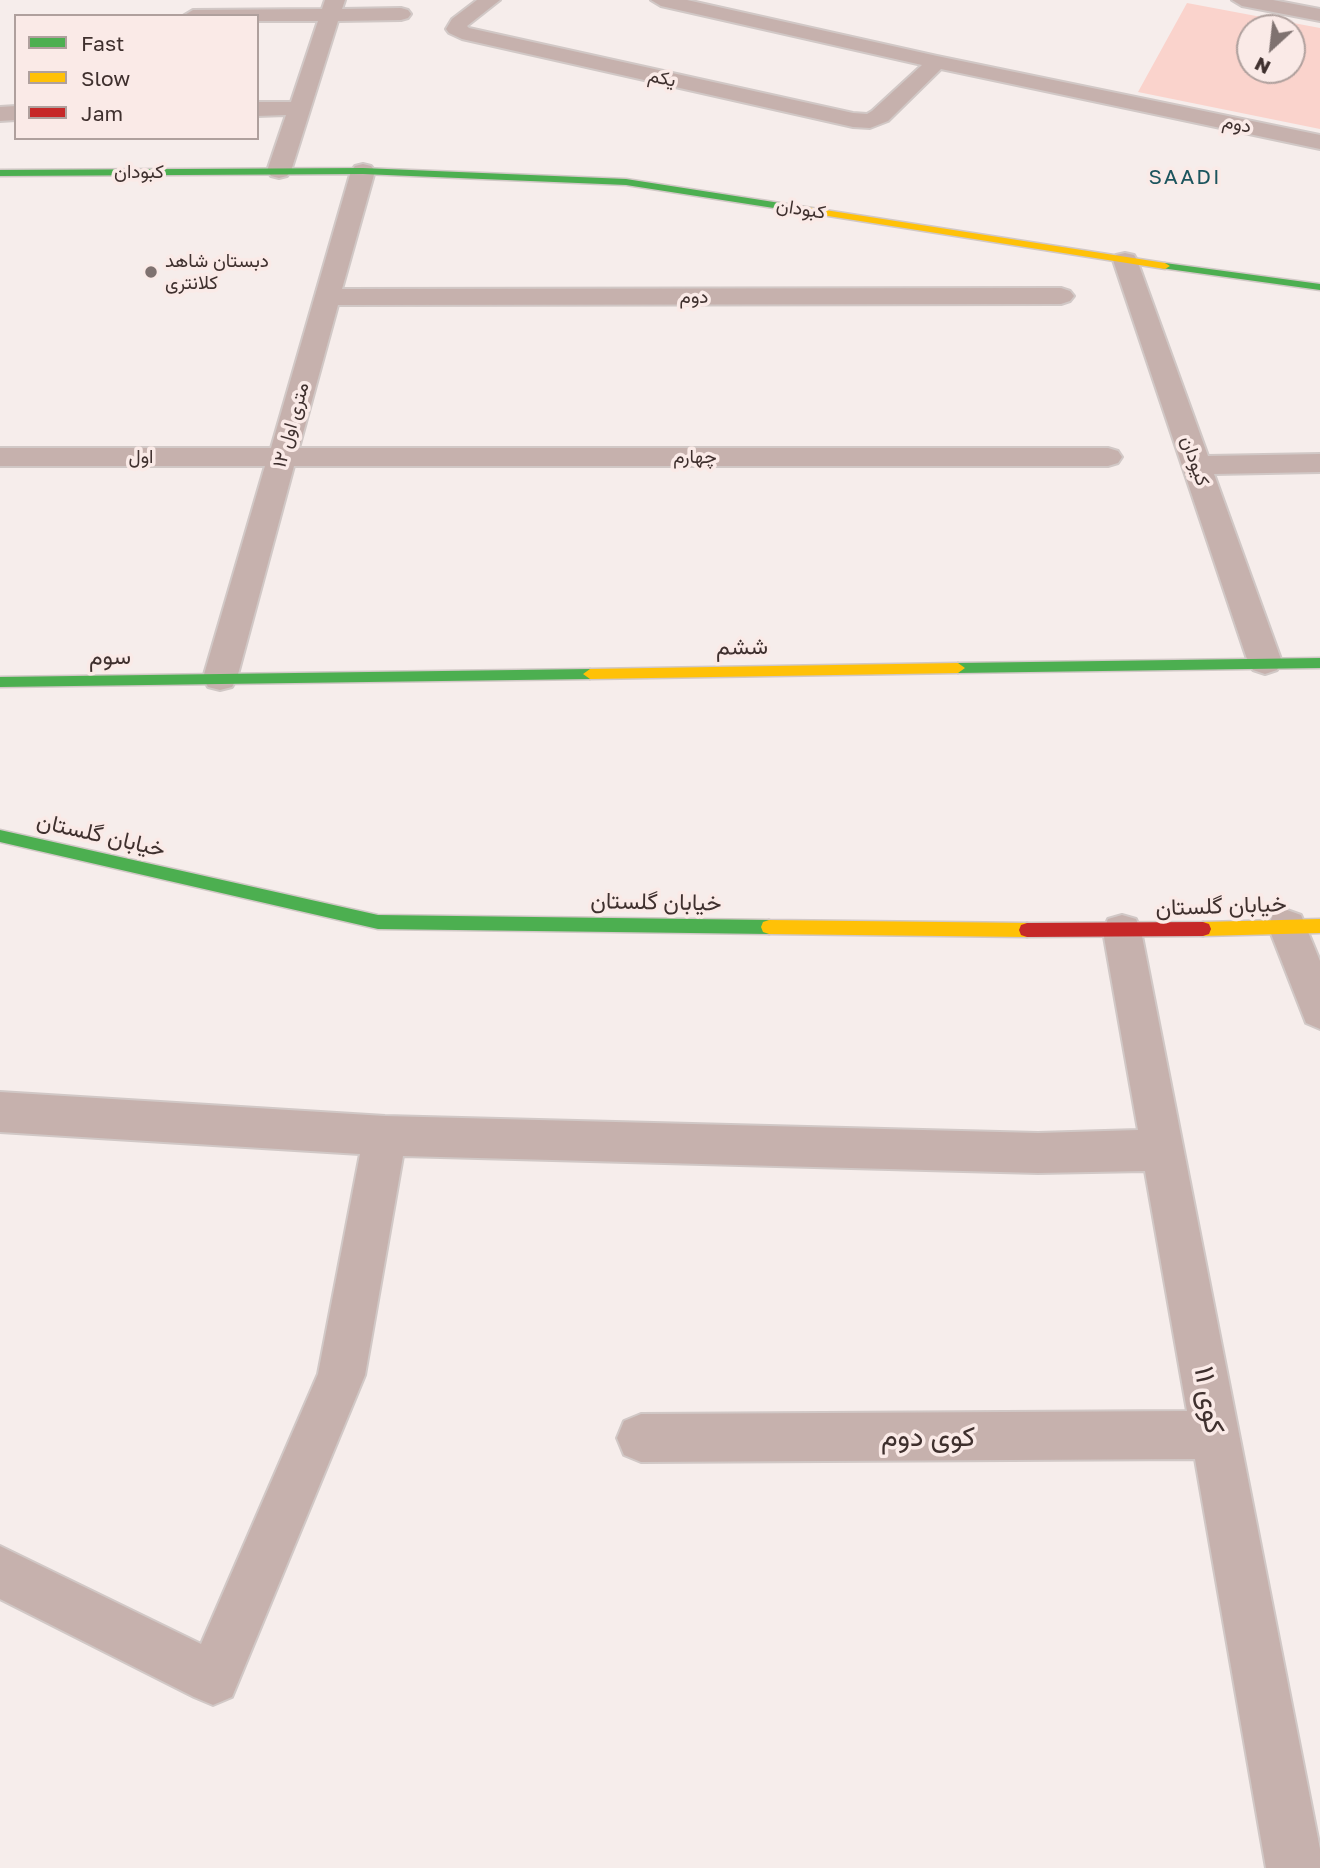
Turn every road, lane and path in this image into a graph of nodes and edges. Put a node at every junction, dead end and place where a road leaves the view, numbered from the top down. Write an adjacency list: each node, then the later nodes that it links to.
1 (490, 0): 8 (street, یکم)
2 (661, 0): 8 (street, دوم)
3 (1242, 0): 7 (street)
4 (333, 7): 5 (street); 6 (street); 9 (street)
5 (223, 14)
6 (401, 14)
7 (1320, 15)
8 (937, 62): 11 (street, دوم)
9 (299, 108): 10 (street); 12 (street)
10 (259, 109)
11 (1320, 142)
12 (278, 171): 13 (street, کبودان); 14 (street, کبودان)
13 (363, 172): 15 (street, کبودان); 18 (street, ۱۲ متری اول)
14 (0, 173)
15 (1125, 260): 16 (street, کبودان); 23 (street, کیودان)
16 (1320, 286)
17 (1061, 296): 18 (street, دوم)
18 (327, 297): 20 (street, ۱۲ متری اول)
19 (0, 457): 20 (street, اول)
20 (282, 457): 21 (street, چهارم); 26 (street, ۱۲ متری اول)
21 (1108, 457)
22 (1320, 463): 23 (street)
23 (1196, 465): 24 (street, کیودان)
24 (1265, 662): 25 (street); 26 (street, ششم)
25 (1320, 663)
26 (220, 678): 27 (street, سوم)
27 (0, 682)
28 (0, 836): 30 (street, خیابان گلستان)
29 (1304, 926): 30 (street, خیابان گلستان); 31 (street)
30 (1122, 931): 34 (street, کوی ۱۱)
31 (1320, 1011)
32 (0, 1112): 33 (street)
33 (385, 1136): 34 (street); 37 (street)
34 (1164, 1150): 35 (street, کوی ۱۱)
35 (1216, 1435): 36 (street, کوی دوم); 38 (street, کوی ۱۱)
36 (641, 1438)
37 (0, 1572)
38 (1296, 1868)

